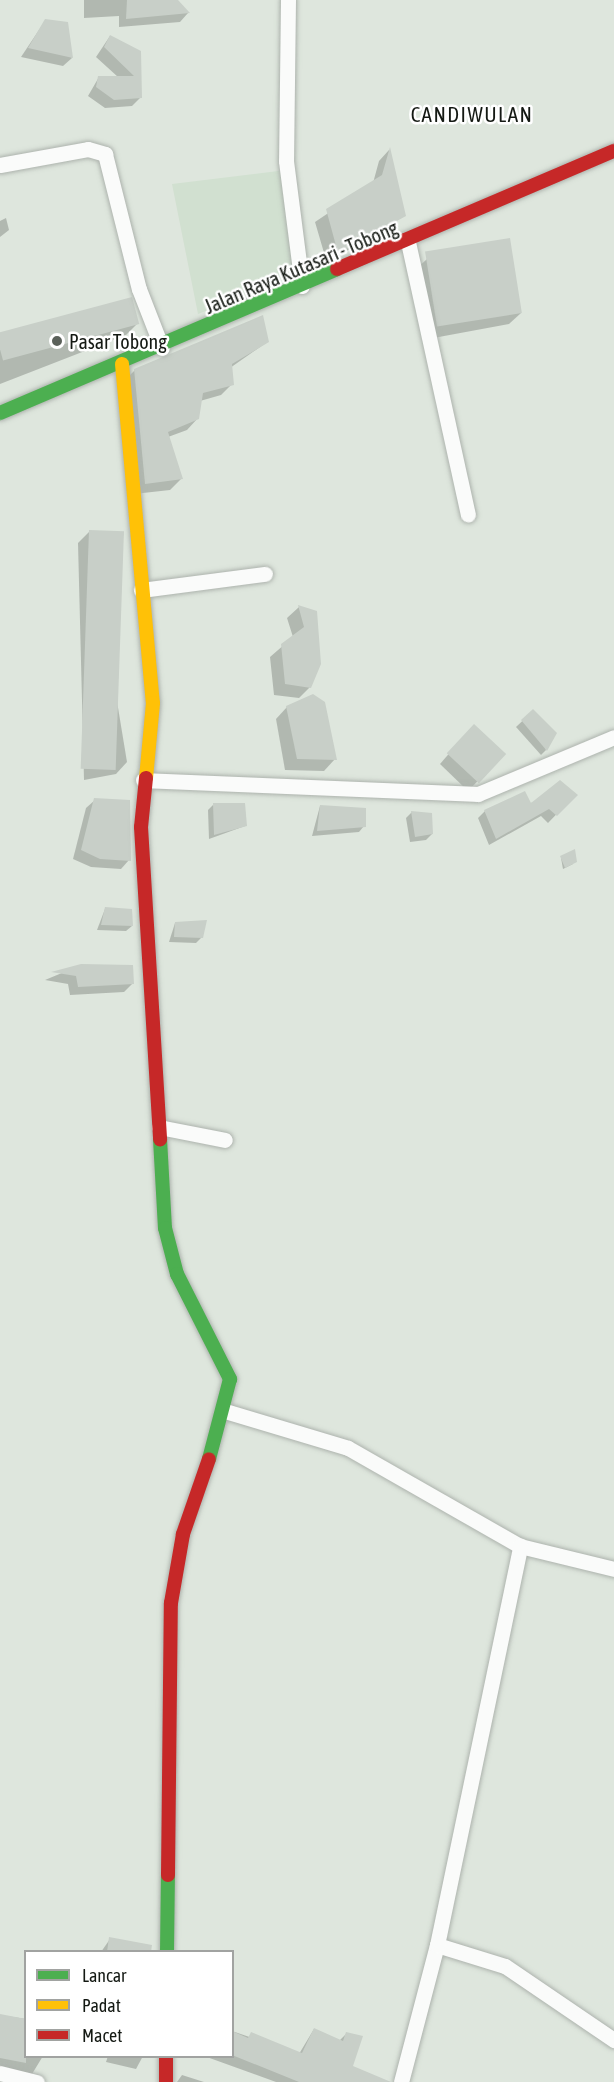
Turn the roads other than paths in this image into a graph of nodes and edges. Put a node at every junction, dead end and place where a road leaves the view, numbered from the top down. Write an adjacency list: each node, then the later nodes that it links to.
1 (288, 0): 5 (street)
2 (614, 151): 4 (street, Jalan Raya Kutasari - Tobong)
3 (0, 165): 6 (street)
4 (408, 242): 5 (street, Jalan Raya Kutasari - Tobong); 9 (street)
5 (302, 286): 6 (street, Jalan Raya Kutasari - Tobong)
6 (162, 348): 7 (street, Jalan Raya Kutasari - Tobong)
7 (122, 364): 8 (street, Jalan Raya Kutasari - Tobong); 11 (street)
8 (0, 413)
9 (468, 514)
10 (265, 574): 11 (street)
11 (141, 590): 13 (street)
12 (614, 736): 13 (street)
13 (142, 780): 14 (street)
14 (159, 1127): 15 (street); 16 (street)
15 (225, 1140)
16 (225, 1411): 17 (street); 20 (street)
17 (520, 1546): 18 (street); 19 (street)
18 (614, 1569)
19 (437, 1945): 21 (street); 26 (street)
20 (167, 1950)
21 (614, 2040)
22 (166, 2058): 25 (street)
23 (0, 2073): 24 (street)
24 (37, 2082)
25 (166, 2082)
26 (401, 2082)

